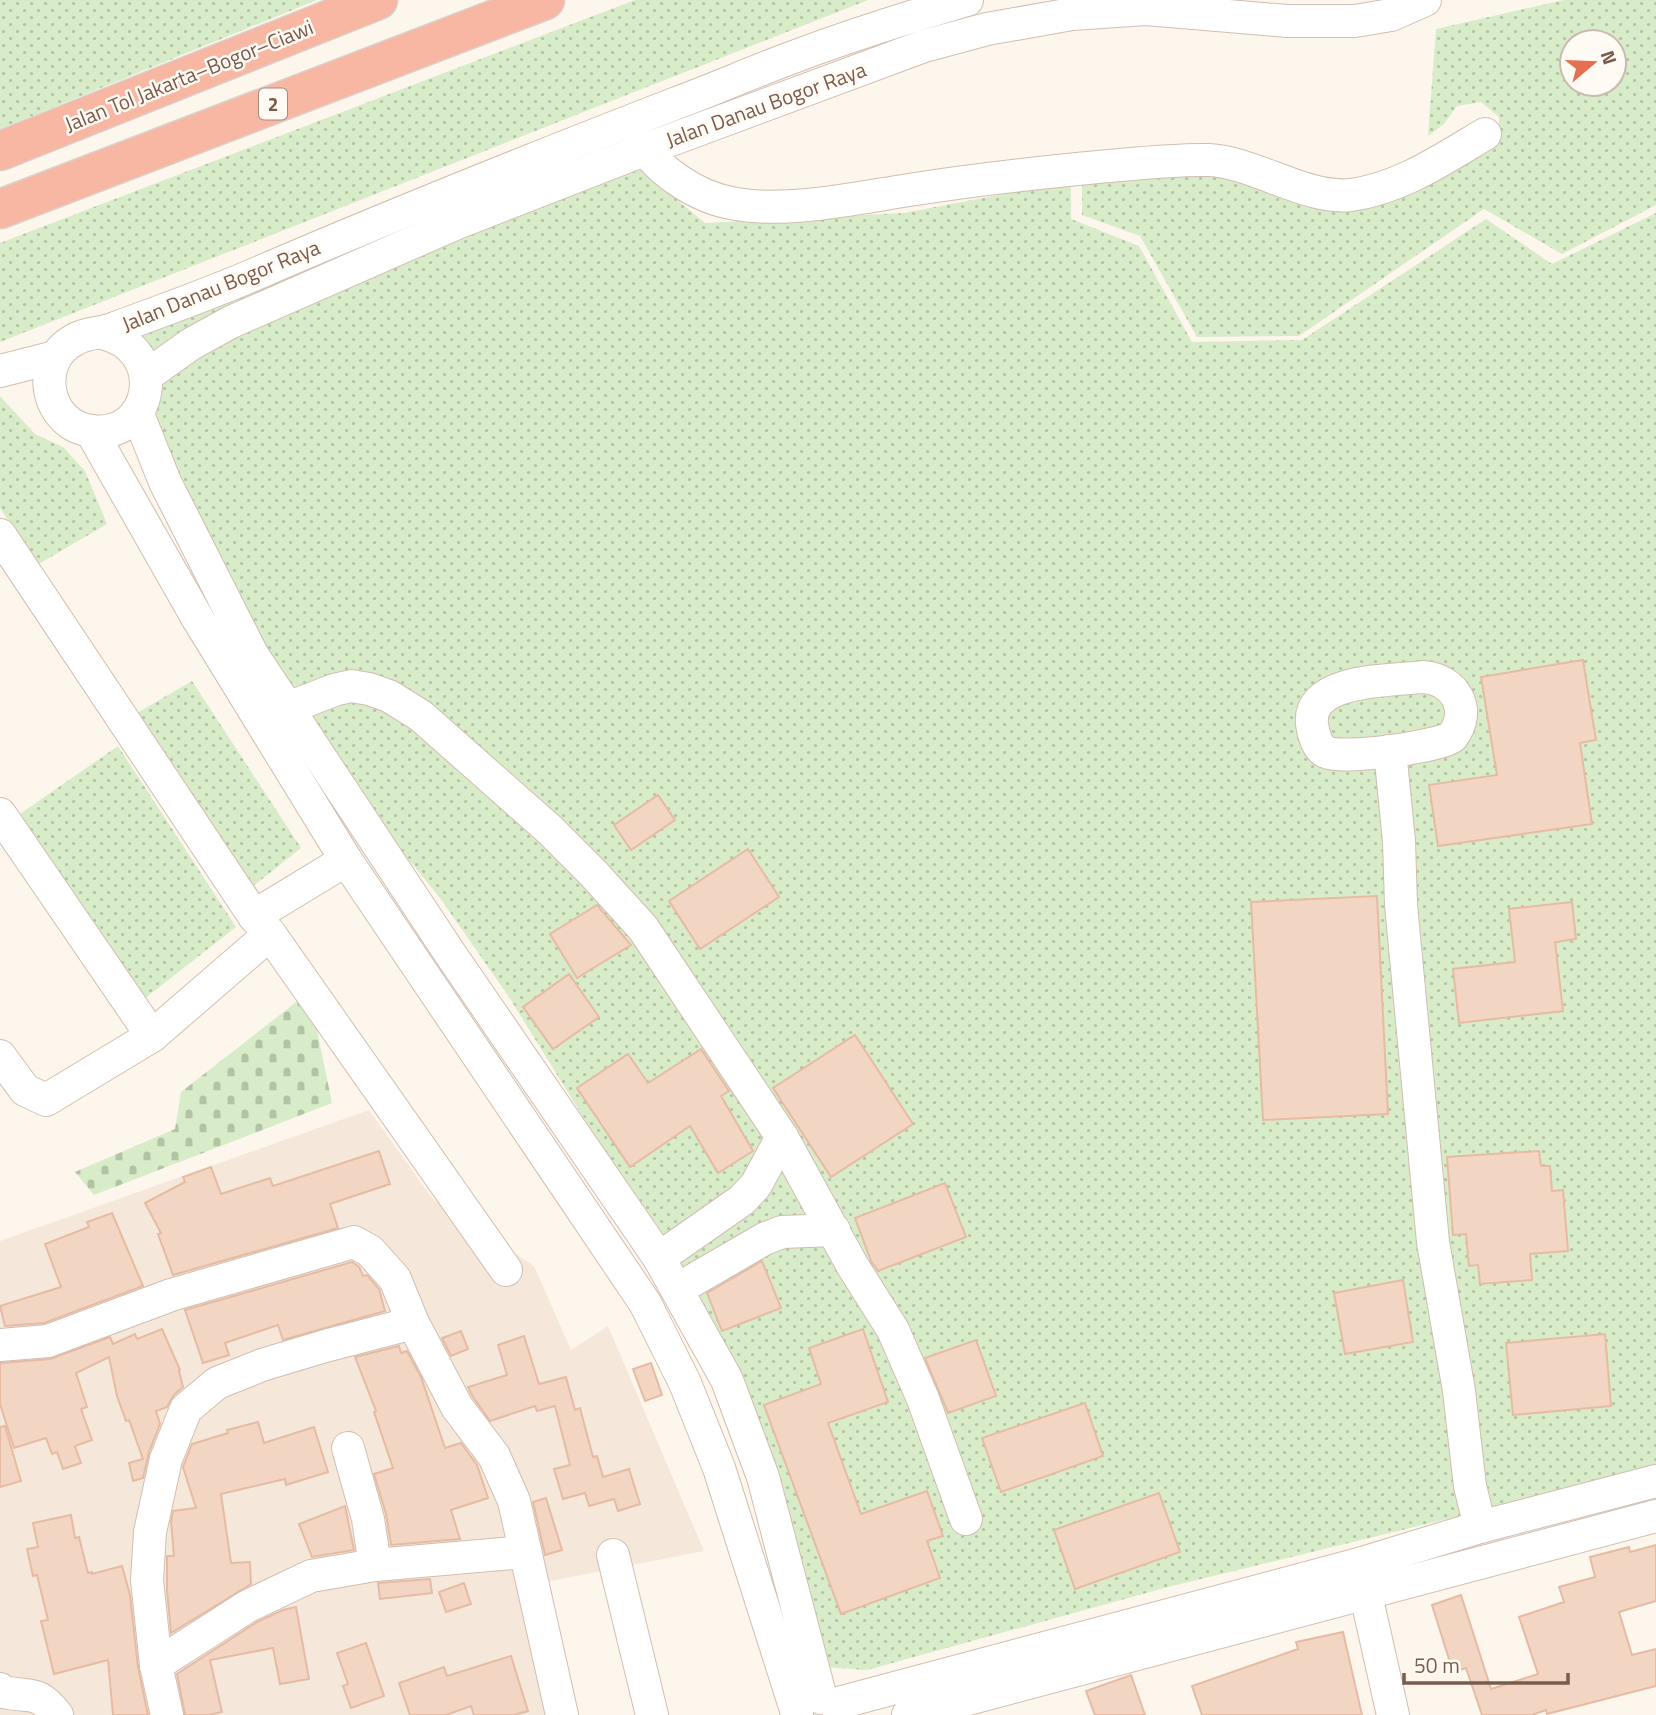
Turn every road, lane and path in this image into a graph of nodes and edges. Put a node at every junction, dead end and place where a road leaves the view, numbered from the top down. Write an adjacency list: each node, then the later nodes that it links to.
1 (377, 0): 8 (highway, Jalan Tol Jakarta–Bogor–Ciawi)
2 (545, 0): 9 (highway, 2)
3 (967, 0): 5 (street, Jalan Danau Bogor Raya)
4 (1425, 0): 7 (street, Jalan Danau Bogor Raya)
5 (630, 121): 7 (street); 12 (street, Jalan Danau Bogor Raya)
6 (1485, 134): 7 (street)
7 (644, 150): 15 (street, Jalan Danau Bogor Raya)
8 (0, 151)
9 (79, 178): 10 (highway, 2); 11 (highway)
10 (0, 209)
11 (0, 223)
12 (102, 333): 13 (street); 15 (street)
13 (55, 357): 14 (street); 17 (street)
14 (0, 371)
15 (146, 376): 16 (street)
16 (137, 412): 17 (street); 19 (street)
17 (91, 431): 22 (street)
18 (0, 535): 23 (street)
19 (288, 708): 26 (street); 30 (street)
20 (1390, 751): 39 (street)
21 (0, 814): 24 (street)
22 (346, 860): 23 (street); 46 (street)
23 (262, 925): 24 (street); 31 (street)
24 (152, 1036): 25 (street)
25 (0, 1056)
26 (782, 1137): 27 (street); 28 (street)
27 (756, 1185): 29 (street); 30 (street)
28 (834, 1230): 29 (street); 38 (street)
29 (782, 1232): 32 (street)
30 (659, 1258): 32 (street)
31 (506, 1270)
32 (678, 1289): 46 (street)
33 (413, 1323): 34 (street); 40 (street); 44 (street)
34 (0, 1345)
35 (348, 1448): 42 (street)
36 (1656, 1481): 39 (street)
37 (1656, 1516): 43 (street)
38 (966, 1519)
39 (1480, 1527): 43 (street)
40 (525, 1552): 42 (street); 49 (street)
41 (613, 1555): 50 (street)
42 (375, 1565): 44 (street)
43 (1362, 1578): 46 (street); 51 (street); 52 (street)
44 (156, 1665): 48 (street)
45 (0, 1689): 47 (street)
46 (819, 1709)
47 (57, 1715)
48 (167, 1715)
49 (562, 1715)
50 (652, 1715)
51 (908, 1715)
52 (1393, 1715)

